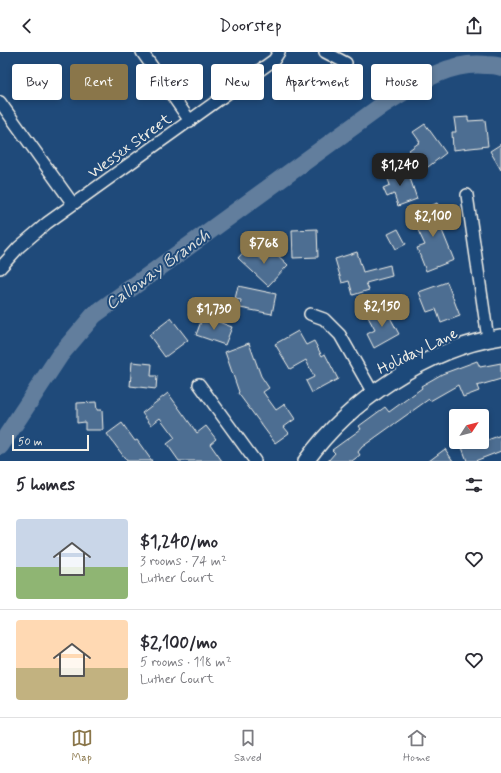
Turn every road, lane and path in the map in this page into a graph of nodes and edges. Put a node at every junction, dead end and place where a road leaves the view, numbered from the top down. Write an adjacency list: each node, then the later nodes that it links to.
1 (142, 52): 6 (street)
2 (279, 52): 6 (street, Wessex Street)
3 (325, 52): 4 (street)
4 (346, 63)
5 (0, 102): 8 (street)
6 (190, 121): 8 (street, Wessex Street)
7 (467, 195): 11 (street)
8 (73, 204): 9 (street, Wessex Street)
9 (0, 268)
10 (310, 314): 13 (street)
11 (494, 338): 13 (street, Holiday Lane)
12 (198, 384): 14 (street)
13 (373, 393): 15 (street, Holiday Lane)
14 (255, 461)
15 (306, 461)

